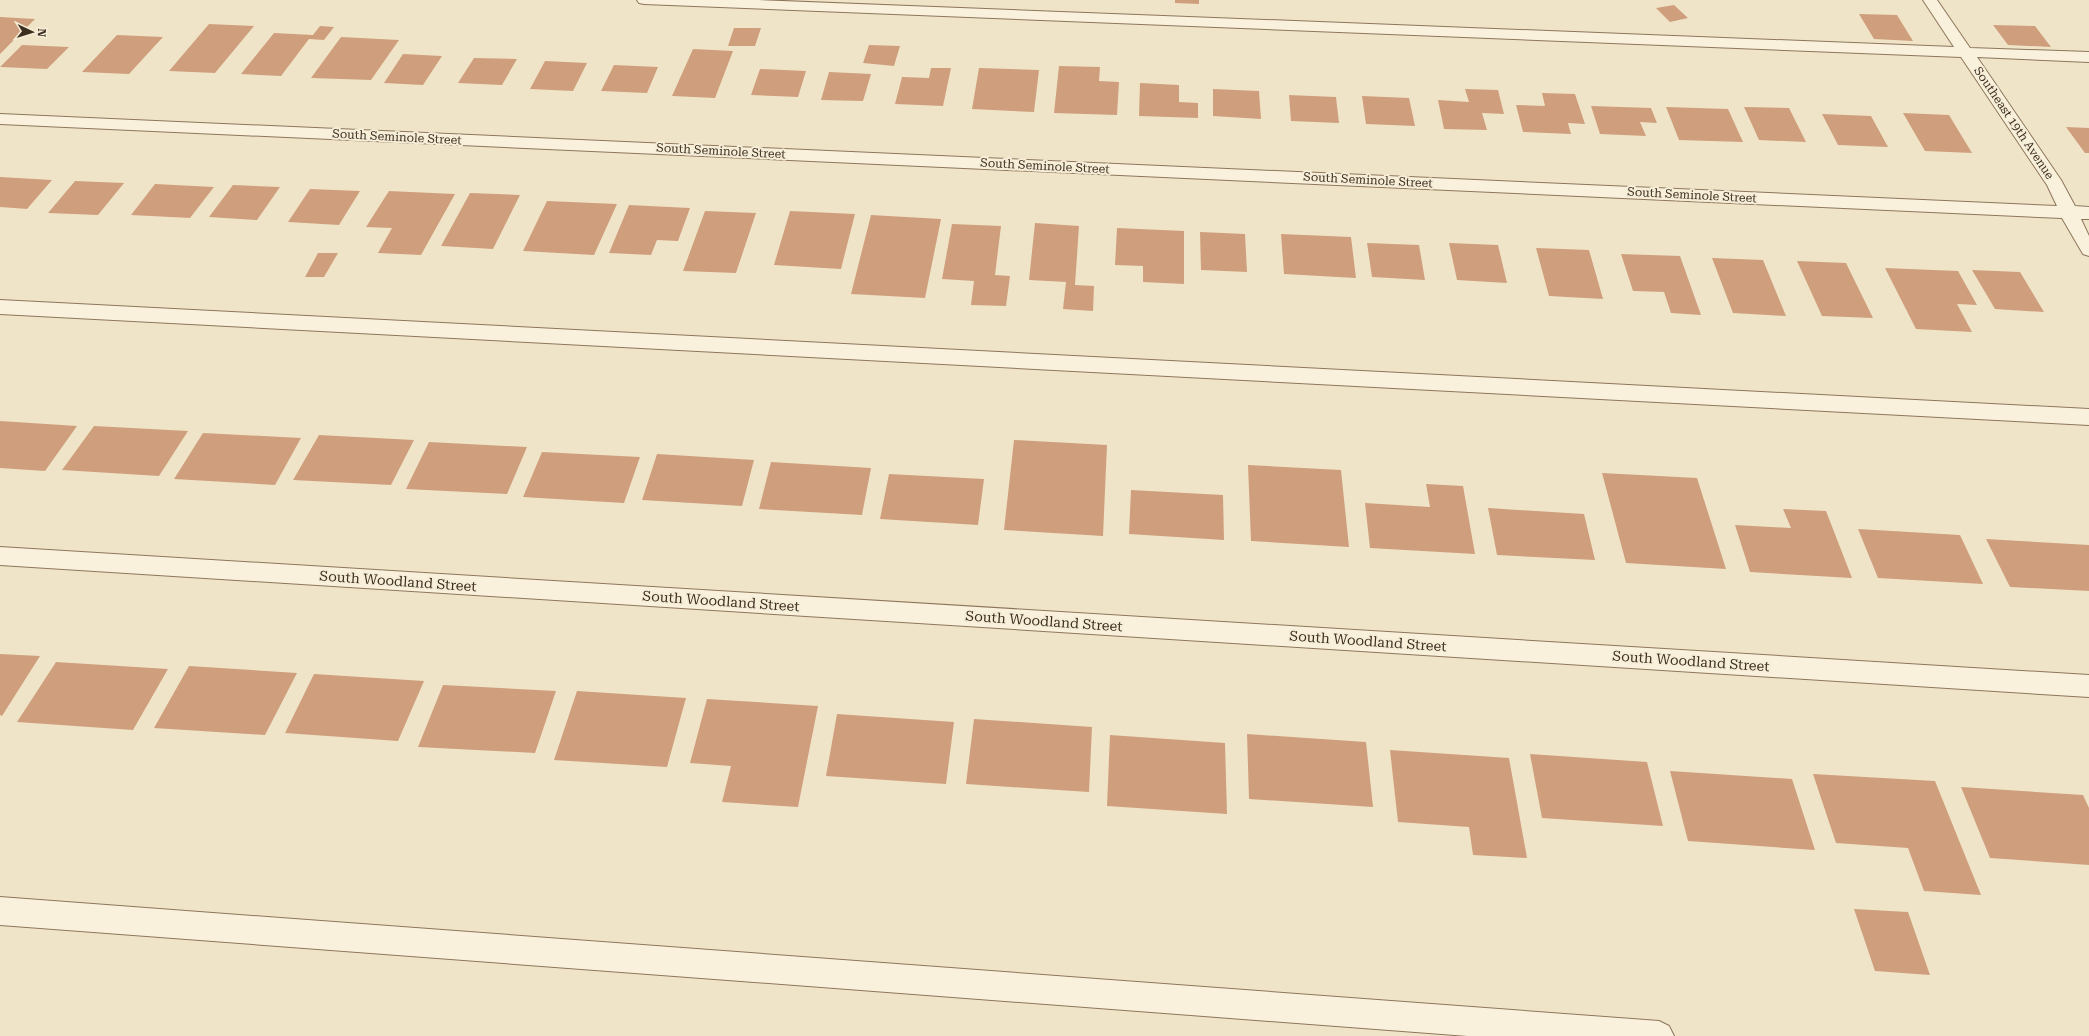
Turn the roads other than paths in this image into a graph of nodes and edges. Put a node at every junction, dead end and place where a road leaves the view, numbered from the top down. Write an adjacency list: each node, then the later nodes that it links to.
1 (644, 0): 3 (street)
2 (1930, 0): 3 (street, Southeast 19th Avenue)
3 (1966, 52): 4 (street); 6 (street, Southeast 19th Avenue)
4 (2089, 57)
5 (0, 119): 6 (street, South Seminole Street)
6 (2068, 212): 7 (street, South Seminole Street); 8 (street, Southeast 19th Avenue)
7 (2089, 213)
8 (2089, 250)
9 (0, 307): 10 (street)
10 (2089, 417)
11 (0, 556): 12 (street, South Woodland Street)
12 (2089, 686)
13 (0, 911): 14 (street)
14 (1660, 1036)

